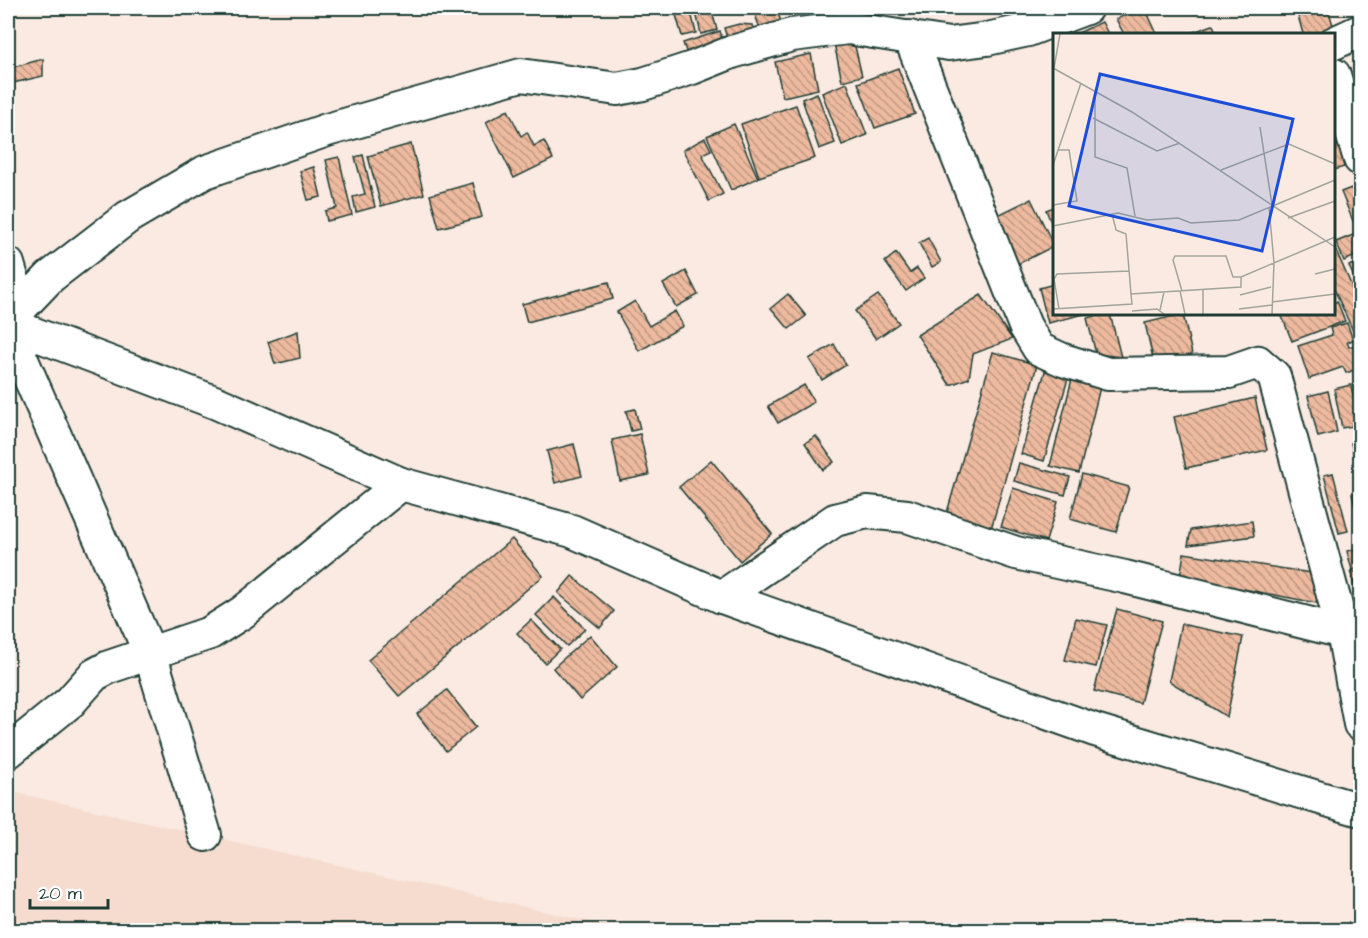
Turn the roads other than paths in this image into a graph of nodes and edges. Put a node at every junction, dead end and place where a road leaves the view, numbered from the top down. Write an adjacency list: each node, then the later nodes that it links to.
1 (1075, 9): 3 (street)
2 (1360, 31): 4 (street)
3 (910, 37): 8 (street); 11 (street)
4 (1335, 43)
5 (1335, 78): 6 (street)
6 (1360, 159)
7 (8, 264): 8 (street)
8 (11, 320): 9 (street); 12 (street)
9 (401, 484): 10 (street); 12 (street)
10 (722, 597): 11 (street); 15 (street)
11 (1343, 632): 13 (street)
12 (150, 653): 14 (street); 16 (street)
13 (1360, 724)
14 (8, 752)
15 (1360, 810)
16 (205, 835)

